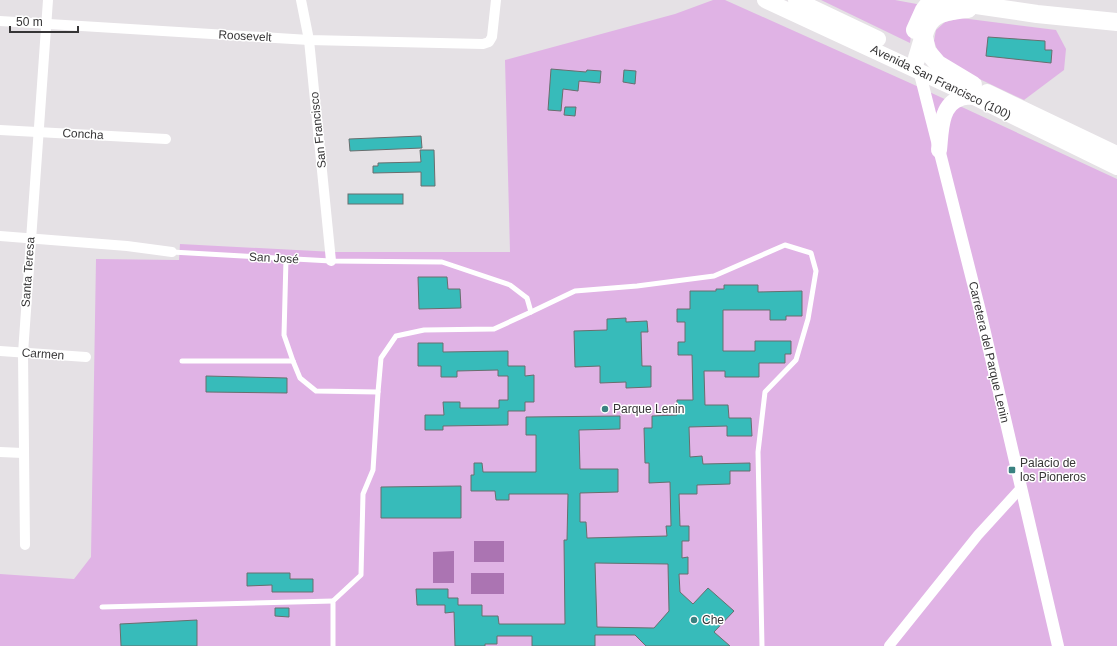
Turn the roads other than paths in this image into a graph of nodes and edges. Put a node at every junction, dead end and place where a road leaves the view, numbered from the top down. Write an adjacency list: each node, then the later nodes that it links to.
1 (48, 0): 11 (street, Santa Teresa)
2 (301, 0): 13 (street, San Francisco)
3 (496, 0): 13 (street, Roosevelt)
4 (765, 0): 14 (highway, Avenida San Francisco (100))
5 (796, 0): 14 (highway, Avenida San Francisco (100))
6 (932, 0): 14 (highway)
7 (942, 0): 8 (highway)
8 (984, 7): 10 (highway); 12 (highway)
9 (0, 21): 11 (street, Roosevelt)
10 (1117, 22)
11 (46, 24): 13 (street, Roosevelt); 17 (street, Santa Teresa)
12 (924, 37): 14 (highway); 15 (highway)
13 (309, 40): 26 (street, San Francisco)
14 (918, 65): 15 (highway, Avenida San Francisco (100)); 19 (street, Carretera del Parque Lenin)
15 (973, 91): 19 (highway); 20 (highway, Avenida San Francisco (100)); 21 (highway, Avenida San Francisco (100))
16 (0, 130): 17 (street, Concha)
17 (38, 132): 18 (street, Concha); 23 (street, Santa Teresa)
18 (166, 139)
19 (939, 150): 36 (street, Carretera del Parque Lenin)
20 (1117, 154)
21 (1117, 167)
22 (0, 236): 23 (street, San José)
23 (30, 238): 24 (street, San José); 29 (street, Santa Teresa)
24 (172, 252): 25 (lane, San José)
25 (286, 259): 26 (lane, San José); 32 (lane)
26 (331, 261): 27 (lane, San José)
27 (531, 312): 33 (lane); 42 (lane)
28 (0, 351): 29 (street, Carmen)
29 (23, 353): 30 (street, Carmen); 35 (street, Santa Teresa)
30 (86, 357)
31 (182, 361): 32 (lane)
32 (293, 362): 33 (lane)
33 (378, 392): 38 (lane)
34 (0, 452): 35 (street)
35 (23, 453): 37 (street, Santa Teresa)
36 (1021, 488): 40 (street, Carretera del Parque Lenin); 43 (street)
37 (25, 545)
38 (333, 601): 39 (lane); 41 (lane)
39 (102, 607)
40 (1055, 633): 44 (street, Carretera del Parque Lenin); 45 (lane)
41 (333, 646)
42 (762, 646)
43 (889, 646)
44 (1058, 646)
45 (1064, 646)

